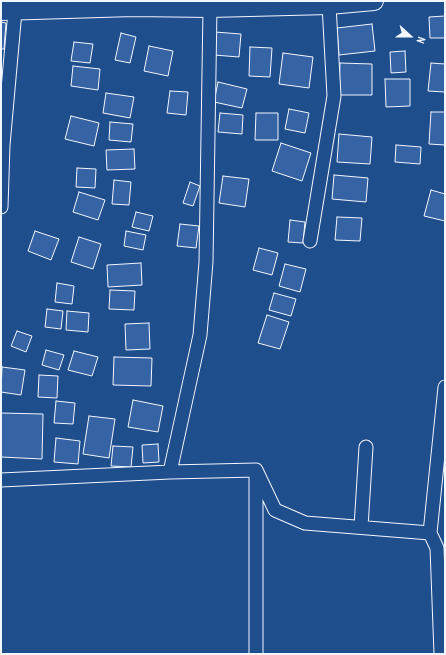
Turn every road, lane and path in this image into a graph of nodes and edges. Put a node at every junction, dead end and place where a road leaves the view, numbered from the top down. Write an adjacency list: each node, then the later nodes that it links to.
1 (374, 1): 2 (main road)
2 (330, 5): 3 (main road); 6 (street)
3 (210, 8): 4 (main road); 10 (street)
4 (8, 11): 5 (street)
5 (1, 207)
6 (310, 241)
7 (445, 387): 13 (street)
8 (366, 448): 12 (street)
9 (256, 470): 10 (street); 12 (street); 15 (street)
10 (170, 472): 11 (street)
11 (1, 480)
12 (361, 527): 13 (street)
13 (430, 533): 14 (street)
14 (441, 548): 16 (street)
15 (256, 654)
16 (441, 654)

